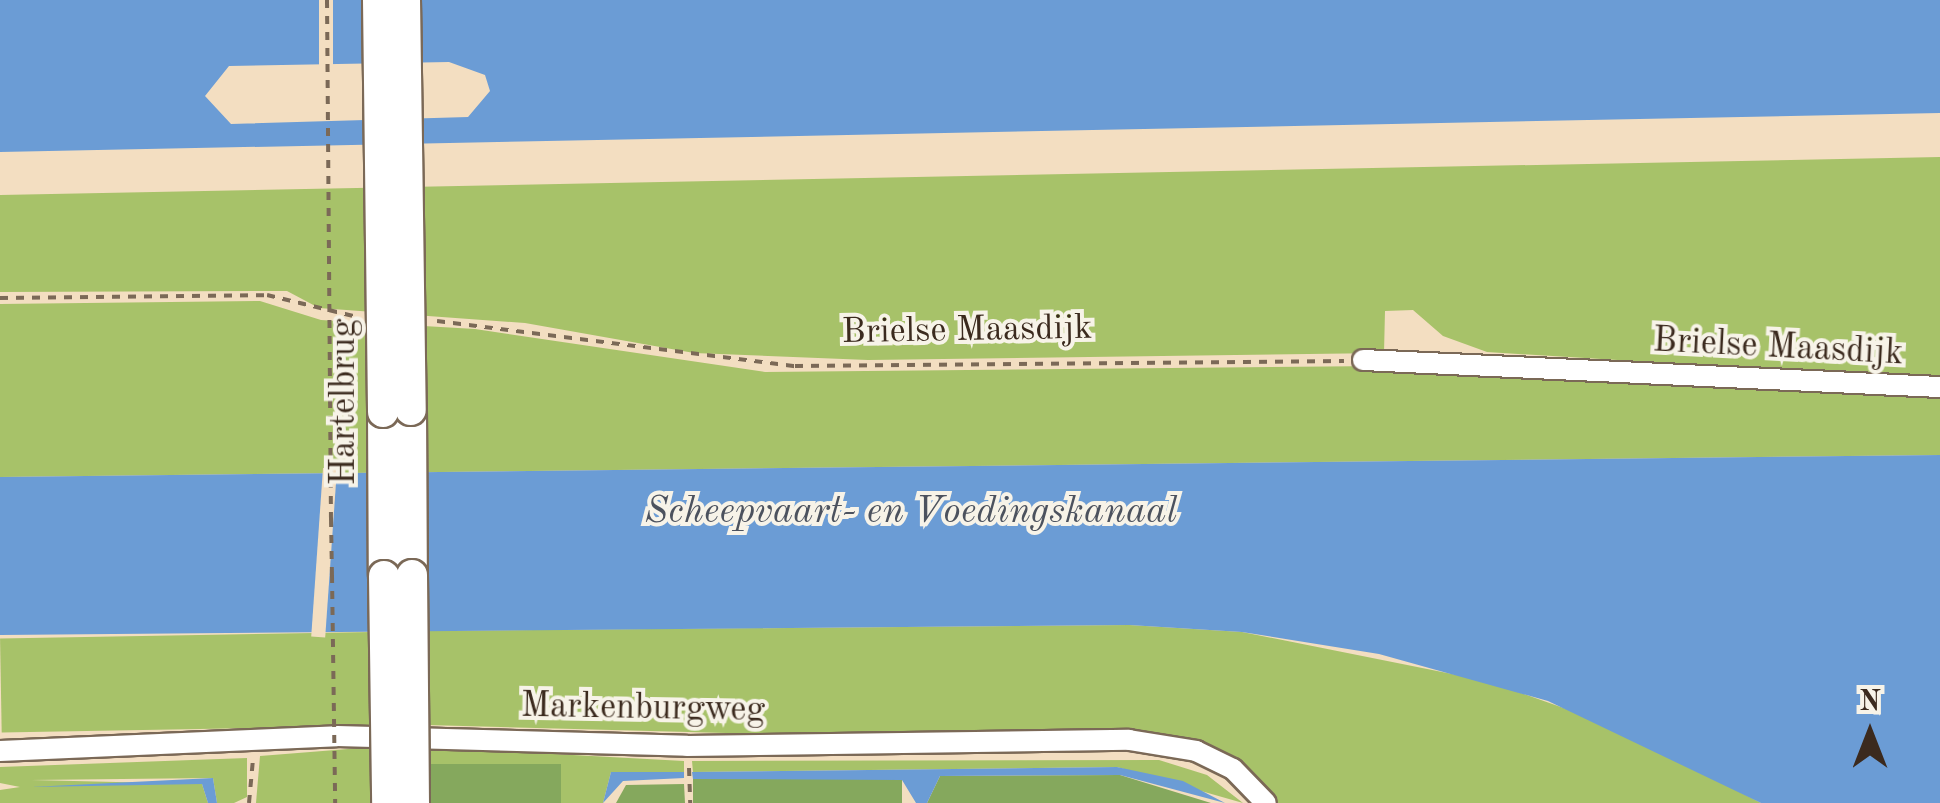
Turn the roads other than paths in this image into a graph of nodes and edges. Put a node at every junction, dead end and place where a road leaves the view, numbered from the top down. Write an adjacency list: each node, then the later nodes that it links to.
1 (378, 0): 6 (main road, Hartelbrug, bridge)
2 (406, 0): 7 (main road, Hartelbrug, bridge)
3 (1364, 360): 4 (street, Brielse Maasdijk)
4 (1940, 388)
5 (0, 751): 8 (street, Markenburgweg)
6 (387, 803)
7 (414, 803)
8 (1266, 803)

